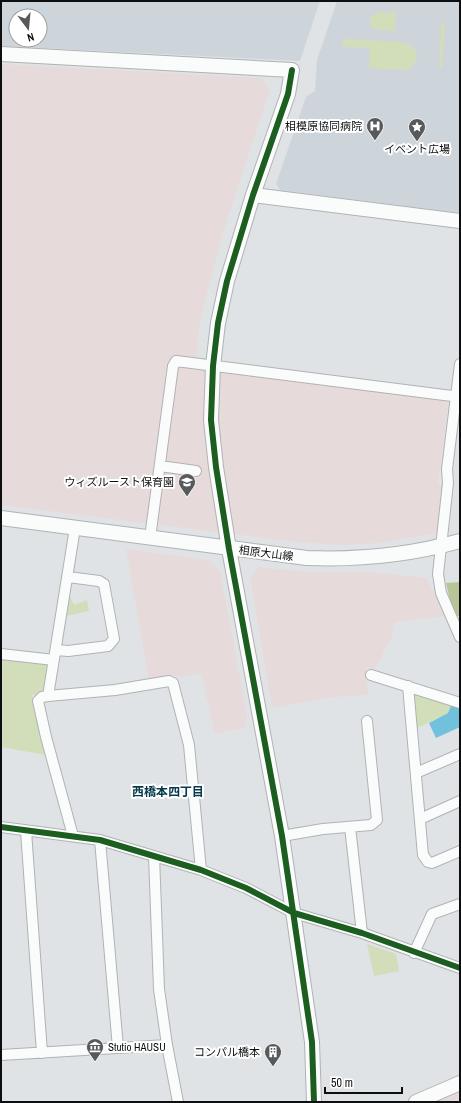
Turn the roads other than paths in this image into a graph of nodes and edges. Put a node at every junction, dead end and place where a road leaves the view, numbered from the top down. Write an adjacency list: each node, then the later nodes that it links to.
1 (1, 54): 2 (street)
2 (253, 195): 3 (street); 5 (street)
3 (460, 221)
4 (460, 364): 6 (street)
5 (212, 366): 6 (street); 7 (street); 14 (street)
6 (458, 397): 13 (street)
7 (160, 466): 8 (street); 11 (street)
8 (196, 471)
9 (1, 518): 10 (street, 相原大山線)
10 (75, 528): 11 (street, 相原大山線); 15 (street)
11 (150, 538): 14 (street, 相原大山線)
12 (460, 541): 13 (street, 相原大山線)
13 (440, 546): 14 (street, 相原大山線); 16 (street)
14 (229, 549): 32 (street)
15 (68, 577): 18 (street); 18 (street)
16 (460, 637)
17 (1, 654): 18 (street)
18 (56, 655): 21 (street)
19 (371, 675): 20 (street)
20 (408, 686): 22 (street); 25 (street)
21 (48, 696): 31 (street); 36 (street)
22 (460, 703)
23 (367, 721): 29 (street)
24 (460, 754): 25 (street)
25 (416, 773): 27 (street)
26 (460, 801): 27 (street)
27 (420, 819): 34 (street)
28 (1, 827): 30 (street)
29 (350, 827): 32 (street); 39 (street)
30 (26, 831): 31 (street); 44 (street)
31 (73, 836): 33 (street)
32 (282, 836): 38 (street)
33 (100, 840): 35 (street); 43 (street)
34 (460, 851)
35 (154, 856): 36 (street); 42 (street)
36 (201, 870): 38 (street)
37 (460, 904): 40 (street)
38 (294, 913): 39 (street); 48 (street)
39 (362, 933): 40 (street)
40 (414, 953): 41 (street)
41 (460, 968)
42 (167, 1045): 43 (street); 47 (street)
43 (118, 1048): 44 (street)
44 (42, 1053): 45 (street)
45 (1, 1055)
46 (460, 1083): 49 (street)
47 (178, 1102)
48 (314, 1102)
49 (416, 1102)

